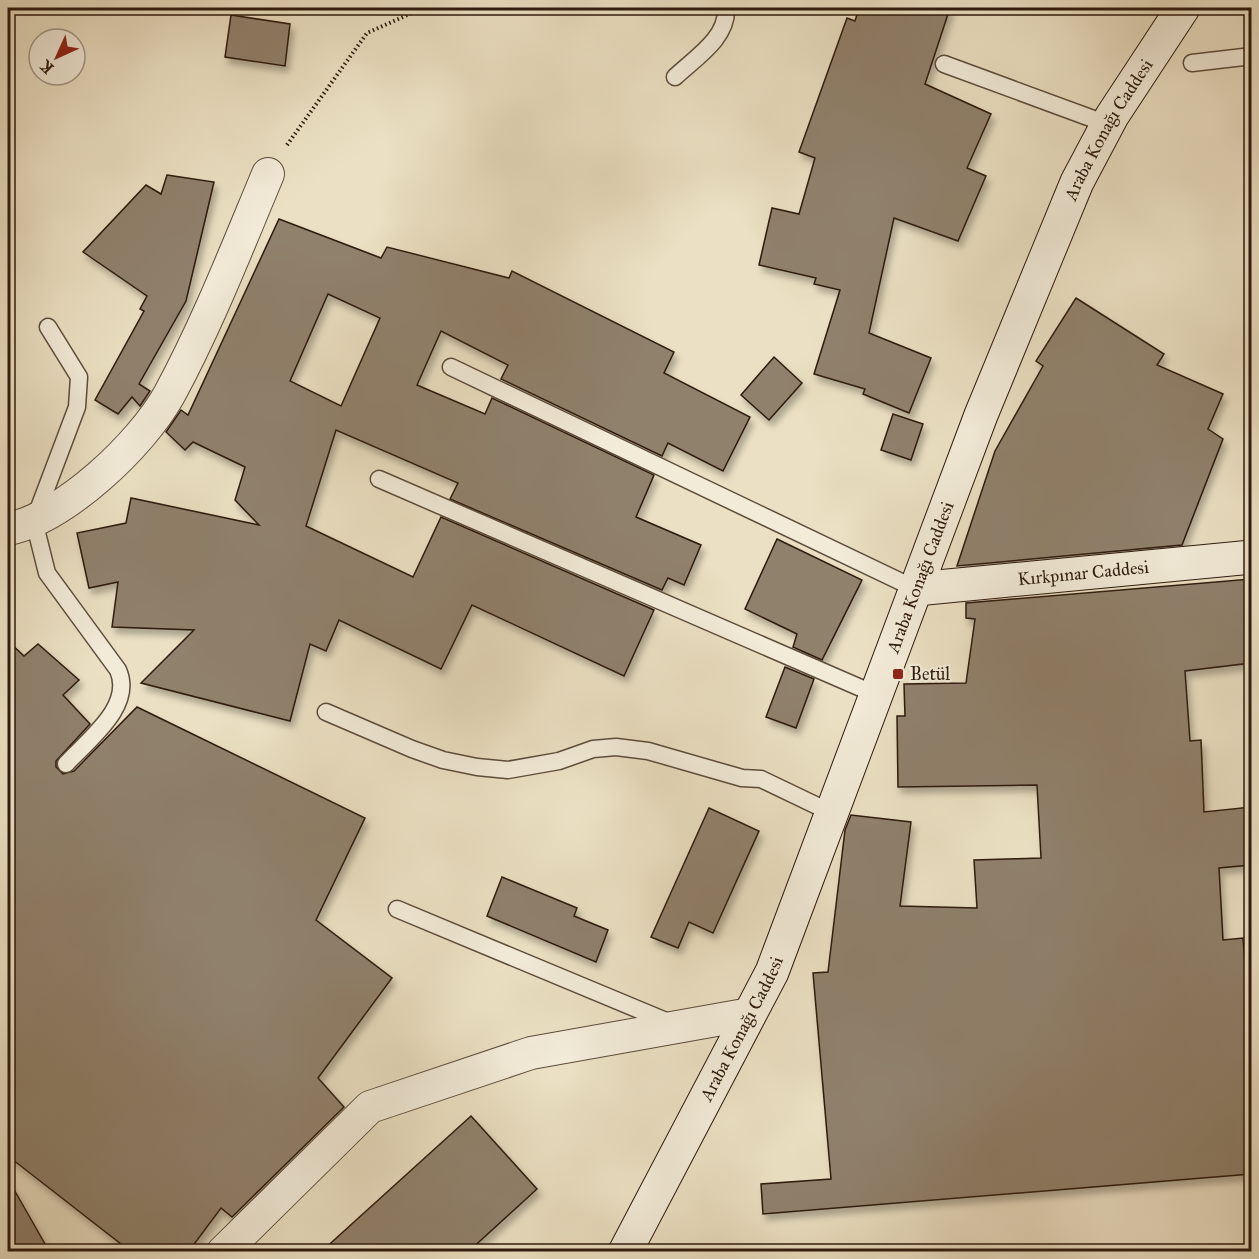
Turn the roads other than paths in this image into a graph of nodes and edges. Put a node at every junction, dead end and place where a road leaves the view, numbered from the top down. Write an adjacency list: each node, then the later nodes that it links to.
1 (726, 8): 6 (lane)
2 (1183, 8): 7 (main road, Araba Konağı Caddesi)
3 (1251, 56): 4 (lane)
4 (1192, 63)
5 (944, 64): 7 (lane)
6 (675, 77)
7 (1107, 124): 14 (main road, Araba Konağı Caddesi)
8 (268, 174): 12 (street)
9 (48, 327): 12 (lane)
10 (451, 367): 14 (lane)
11 (379, 479): 15 (lane)
12 (21, 525): 17 (lane)
13 (1251, 557): 14 (main road, Kırkpınar Caddesi)
14 (916, 589): 15 (main road, Araba Konağı Caddesi)
15 (877, 695): 18 (main road, Araba Konağı Caddesi)
16 (326, 712): 18 (lane)
17 (66, 764)
18 (832, 813): 20 (main road, Araba Konağı Caddesi)
19 (397, 909): 21 (lane)
20 (750, 1014): 21 (street); 23 (main road, Araba Konağı Caddesi)
21 (679, 1026): 22 (street)
22 (223, 1251)
23 (625, 1251)

